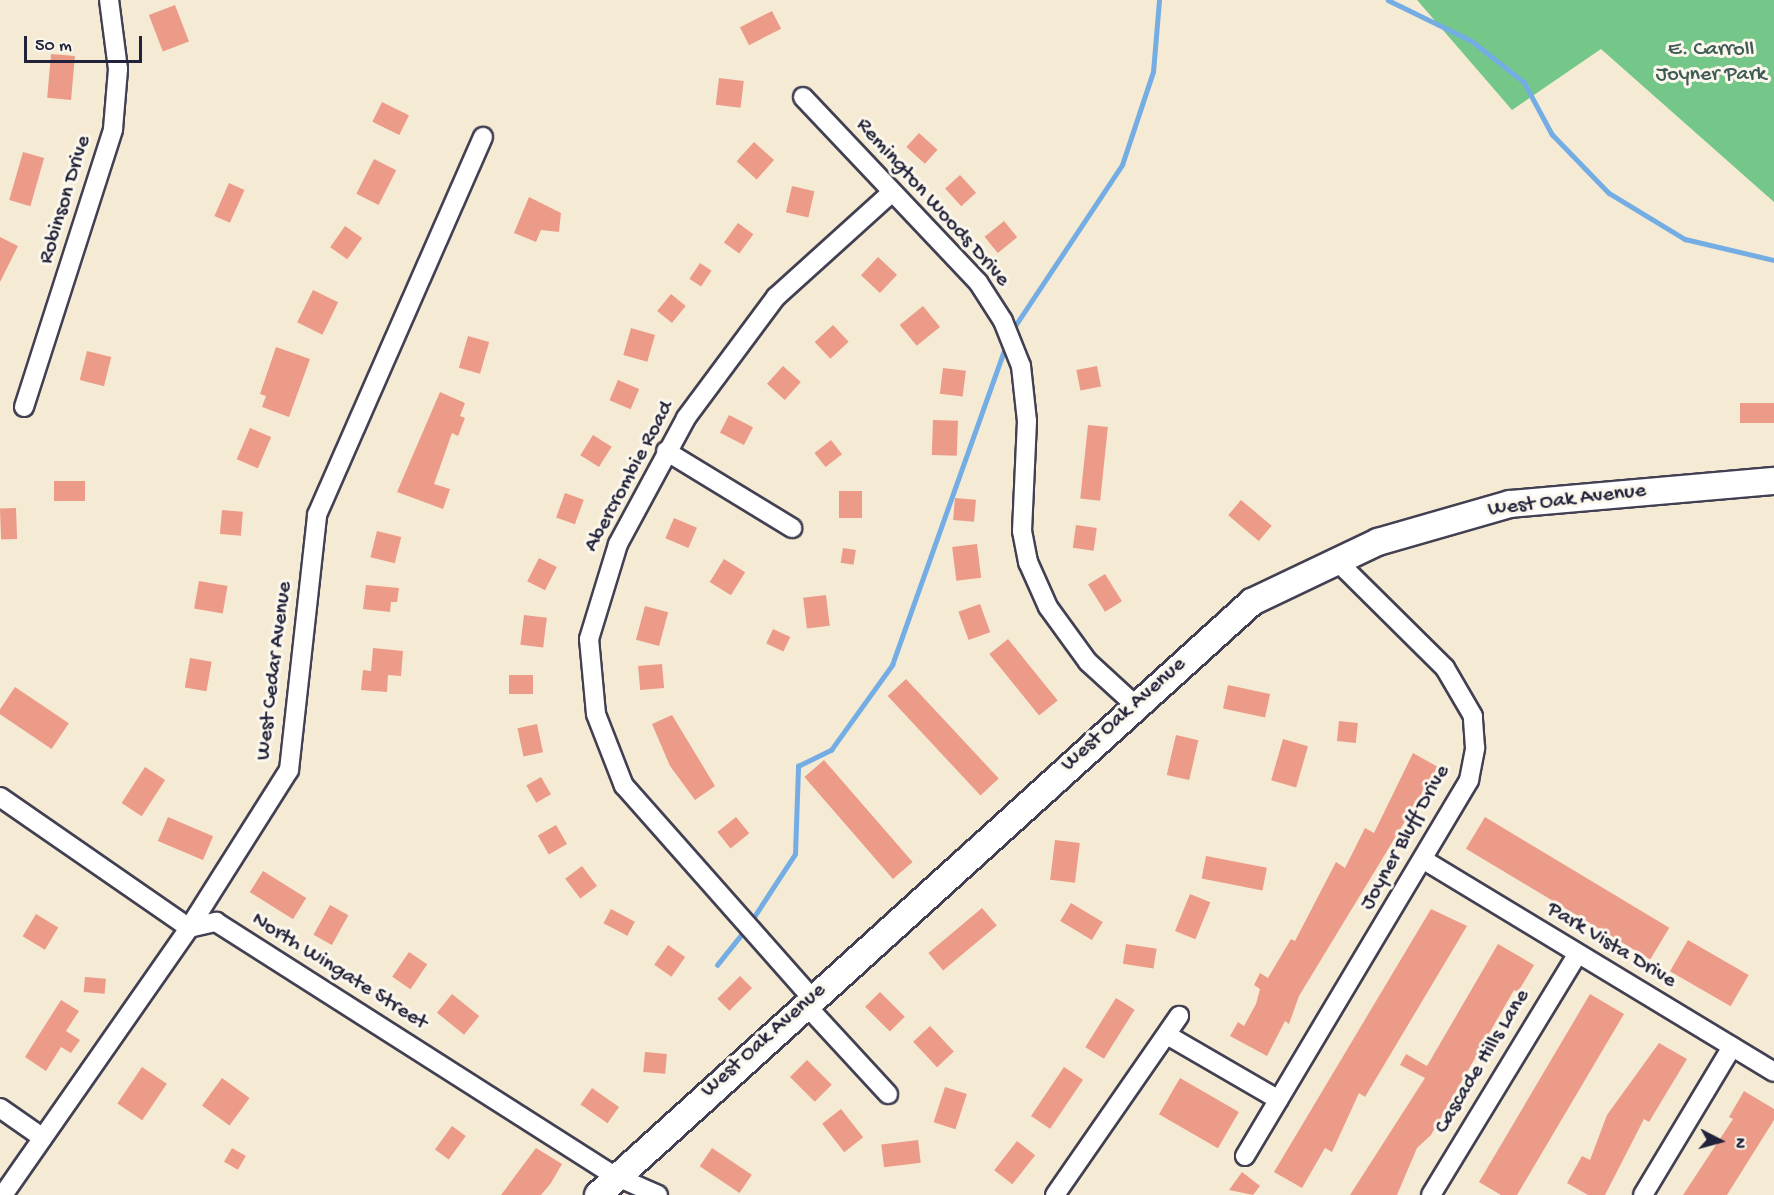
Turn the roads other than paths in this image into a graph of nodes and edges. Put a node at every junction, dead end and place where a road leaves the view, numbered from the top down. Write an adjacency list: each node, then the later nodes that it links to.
1 (109, 0): 5 (street, Robinson Drive)
2 (803, 97): 4 (street, Remington Woods Drive)
3 (483, 137): 13 (street, West Cedar Avenue)
4 (891, 193): 6 (street, Abercrombie Road); 10 (street, Remington Woods Drive)
5 (24, 407)
6 (666, 452): 8 (street); 15 (street, Abercrombie Road)
7 (1774, 481): 9 (street, West Oak Avenue)
8 (792, 528)
9 (1335, 559): 10 (street, West Oak Avenue); 12 (street, Joyner Bluff Drive)
10 (1134, 704): 15 (street, West Oak Avenue)
11 (0, 797): 13 (street)
12 (1424, 861): 14 (street, Park Vista Drive); 21 (street, Joyner Bluff Drive)
13 (189, 928): 23 (street, West Cedar Avenue); 25 (street, North Wingate Street)
14 (1577, 955): 18 (street, Park Vista Drive); 26 (street, Cascade Hills Lane)
15 (808, 1000): 20 (street, Abercrombie Road); 25 (street, West Oak Avenue)
16 (1179, 1016): 17 (street)
17 (1167, 1035): 21 (street); 30 (street)
18 (1732, 1047): 19 (street, Park Vista Drive); 31 (street)
19 (1774, 1072)
20 (888, 1094)
21 (1279, 1100): 24 (street, Joyner Bluff Drive)
22 (0, 1108): 23 (street)
23 (43, 1138): 27 (street, West Cedar Avenue)
24 (1245, 1156)
25 (615, 1176): 28 (street, West Oak Avenue); 29 (street, North Wingate Street)
26 (1438, 1193)
27 (3, 1195)
28 (598, 1195)
29 (658, 1195)
30 (1055, 1195)
31 (1643, 1195)

